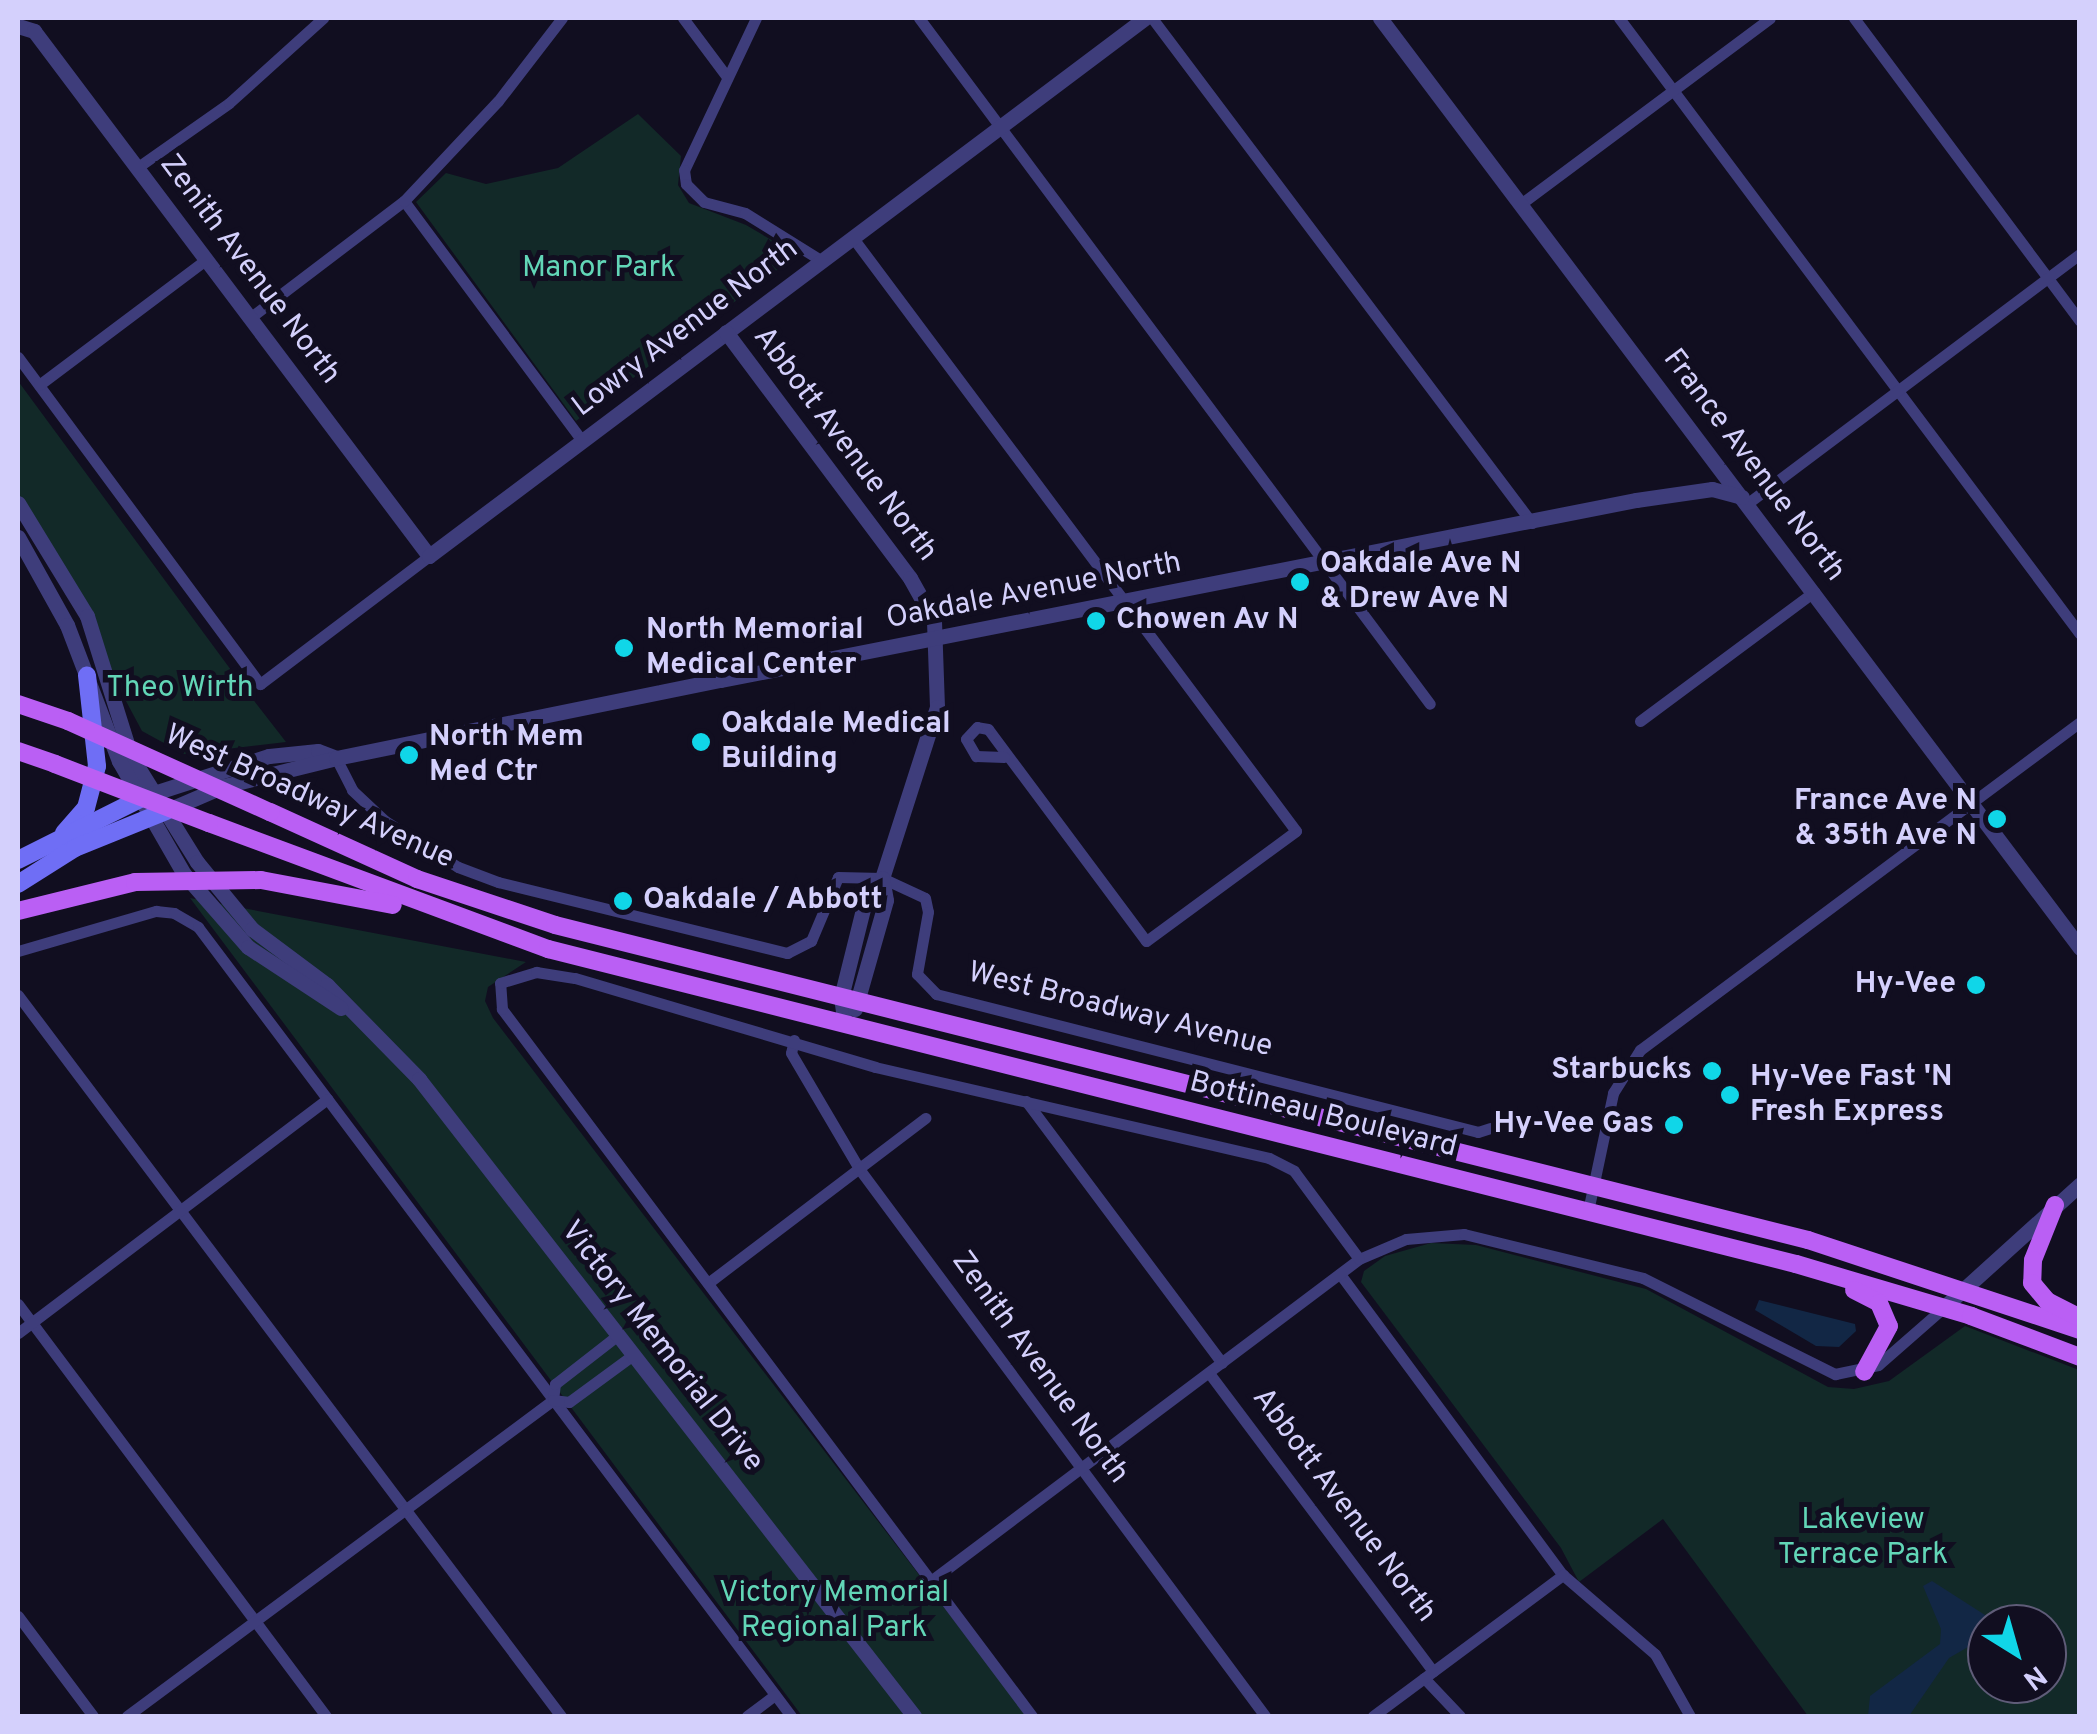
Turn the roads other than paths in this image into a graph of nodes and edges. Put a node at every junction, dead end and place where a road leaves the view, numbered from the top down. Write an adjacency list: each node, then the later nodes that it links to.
1 (323, 18): 15 (street)
2 (562, 18): 16 (street)
3 (683, 18): 12 (street)
4 (756, 18): 12 (street)
5 (919, 18): 14 (street)
6 (1149, 18): 14 (street, Lowry Avenue North); 32 (street)
7 (1380, 18): 17 (street, France Avenue North)
8 (1619, 18): 13 (street)
9 (1770, 18): 13 (street)
10 (1854, 18): 22 (street)
11 (18, 26): 15 (street, Zenith Avenue North)
12 (727, 77): 21 (street)
13 (1673, 90): 17 (street); 28 (street)
14 (1000, 126): 18 (street, Lowry Avenue North); 35 (street)
15 (138, 167): 20 (street, Zenith Avenue North)
16 (404, 201): 23 (street); 29 (street)
17 (1522, 203): 30 (street, France Avenue North)
18 (852, 238): 21 (street, Lowry Avenue North); 37 (street)
19 (2080, 254): 22 (street)
20 (206, 259): 23 (street, Zenith Avenue North); 27 (street)
21 (822, 261): 25 (street, Lowry Avenue North)
22 (2048, 278): 24 (street); 28 (street)
23 (251, 318): 34 (street, Zenith Avenue North)
24 (2080, 321)
25 (726, 332): 29 (street, Lowry Avenue North); 39 (street, Abbott Avenue North)
26 (18, 356): 27 (street)
27 (39, 384): 34 (street, Lowry Avenue North)
28 (1897, 389): 30 (street); 38 (street)
29 (582, 440): 34 (street, Lowry Avenue North)
30 (1745, 500): 32 (street, Oakdale Avenue North); 36 (street, France Avenue North)
31 (18, 503): 50 (street)
32 (1532, 523): 35 (street, Oakdale Avenue North)
33 (18, 537): 40 (street)
34 (429, 556)
35 (1326, 562): 37 (street, Oakdale Avenue North); 43 (street)
36 (1814, 592): 45 (street); 51 (street, France Avenue North)
37 (1124, 603): 39 (street, Oakdale Avenue North); 48 (street)
38 (2080, 634)
39 (937, 640): 49 (street, Oakdale Avenue North); 55 (street, Abbott Avenue North)
40 (87, 676): 50 (street); 53 (main road)
41 (18, 694): 44 (main road)
42 (18, 704): 44 (main road, West Broadway Avenue)
43 (1430, 704)
44 (59, 718): 58 (main road, West Broadway Avenue, bridge)
45 (1640, 721)
46 (2080, 722): 51 (street)
47 (18, 751): 59 (main road, West Broadway Avenue, bridge)
48 (1004, 757)
49 (336, 758): 50 (street, Oakdale Avenue North); 52 (street, Oakdale Avenue North); 55 (street, West Broadway Avenue)
50 (147, 796): 52 (street, Victory Memorial Drive); 53 (main road)
51 (1970, 804): 60 (street, France Avenue North); 73 (street)
52 (158, 814): 56 (main road); 88 (street, Victory Memorial Drive)
53 (64, 833): 54 (main road)
54 (18, 860)
55 (882, 878): 64 (street, Abbott Avenue North); 70 (street, West Broadway Avenue)
56 (18, 884)
57 (18, 911): 59 (main road, bridge)
58 (582, 932): 64 (main road, Bottineau Boulevard)
59 (497, 933): 61 (main road, West Broadway Avenue)
60 (2080, 948)
61 (548, 949): 65 (main road, Bottineau Boulevard)
62 (18, 951): 67 (street)
63 (18, 995): 76 (street)
64 (850, 999): 65 (street, Abbott Avenue North); 73 (main road, Bottineau Boulevard)
65 (845, 1024): 75 (main road, Bottineau Boulevard)
66 (794, 1040): 68 (street); 71 (street, Zenith Avenue North); 80 (street)
67 (327, 1099): 76 (street); 94 (street)
68 (1026, 1101): 78 (street); 91 (street, Abbott Avenue North)
69 (924, 1118): 71 (street)
70 (1490, 1128)
71 (860, 1170): 80 (street); 95 (street, Zenith Avenue North)
72 (2080, 1184): 74 (street)
73 (1593, 1185): 75 (street); 81 (main road, Bottineau Boulevard)
74 (2056, 1205): 81 (street); 84 (main road)
75 (1588, 1210): 77 (main road, Bottineau Boulevard)
76 (181, 1211): 85 (street); 96 (street)
77 (1630, 1221): 83 (main road, Bottineau Boulevard); 92 (main road)
78 (1359, 1258): 79 (street); 92 (street)
79 (1340, 1274): 91 (street); 97 (street)
80 (708, 1282): 98 (street)
81 (1965, 1288): 83 (street); 86 (main road, Bottineau Boulevard)
82 (18, 1304): 85 (street)
83 (1943, 1308): 90 (main road, Bottineau Boulevard); 92 (street)
84 (2080, 1318)
85 (32, 1323): 87 (street); 100 (street)
86 (2080, 1330)
87 (18, 1333)
88 (618, 1336): 89 (street, Victory Memorial Drive); 94 (street)
89 (633, 1355): 94 (street); 109 (street, Victory Memorial Drive)
90 (2080, 1358)
91 (1222, 1363): 93 (street)
92 (1864, 1372)
93 (1209, 1373): 95 (street); 101 (street, Abbott Avenue North)
94 (553, 1400): 96 (street); 102 (street)
95 (1084, 1467): 98 (street); 111 (street, Zenith Avenue North)
96 (406, 1509): 100 (street); 106 (street)
97 (1563, 1575): 101 (street); 114 (street)
98 (928, 1583): 110 (street)
99 (18, 1616): 103 (street)
100 (254, 1622): 104 (street); 105 (street)
101 (1429, 1675): 112 (street); 113 (street, Abbott Avenue North)
102 (775, 1695): 107 (street); 108 (street)
103 (93, 1716)
104 (127, 1716)
105 (326, 1716)
106 (562, 1716)
107 (747, 1716)
108 (792, 1716)
109 (914, 1716)
110 (1032, 1716)
111 (1265, 1716)
112 (1372, 1716)
113 (1460, 1716)
114 (1690, 1716)

